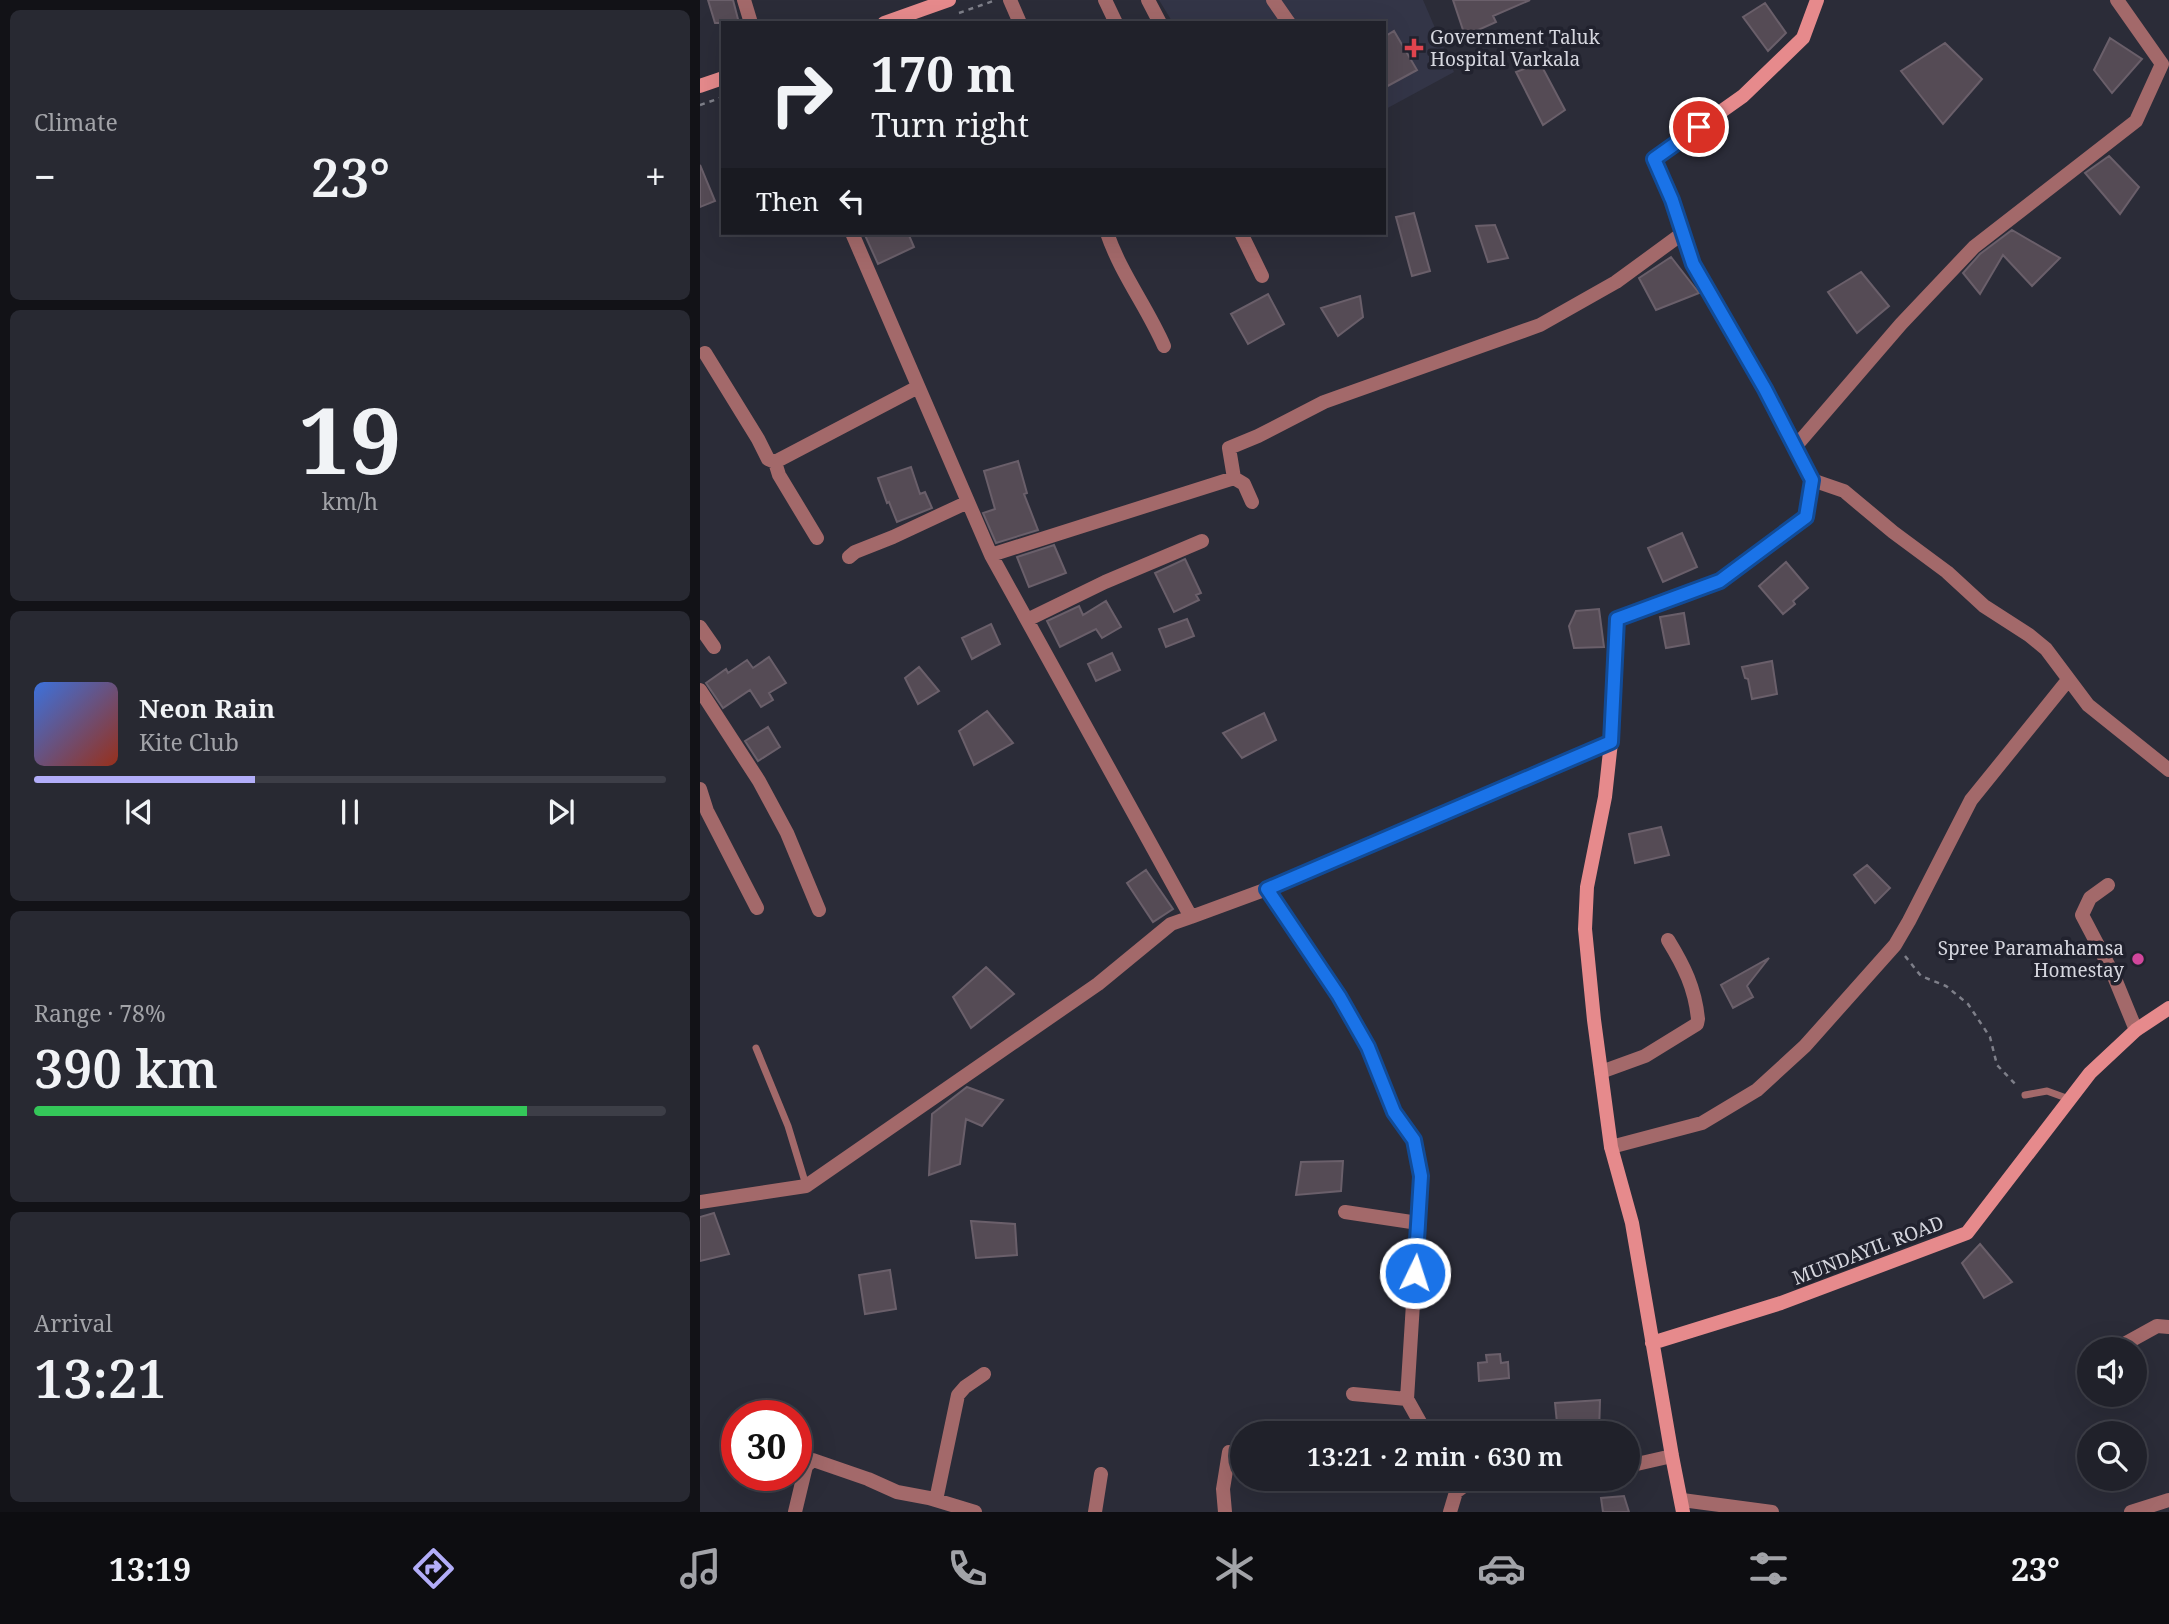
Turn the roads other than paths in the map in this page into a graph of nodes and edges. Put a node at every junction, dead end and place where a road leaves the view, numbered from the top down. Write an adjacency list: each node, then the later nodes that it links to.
1 (744, 0): 9 (street)
2 (949, 0): 10 (main road)
3 (1010, 0): 11 (street)
4 (1105, 0): 12 (street)
5 (1148, 0): 13 (street)
6 (1273, 0): 14 (street)
7 (1817, 0): 18 (main road)
8 (2117, 0): 15 (street)
9 (750, 21)
10 (890, 21)
11 (1019, 21)
12 (1115, 21)
13 (1159, 21)
14 (1288, 21)
15 (2165, 61): 26 (street)
16 (721, 79): 17 (main road)
17 (700, 86)
18 (1683, 233): 26 (main road); 28 (street)
19 (853, 235): 25 (street)
20 (1108, 235): 23 (street)
21 (1242, 235): 22 (street)
22 (1262, 276)
23 (1164, 346)
24 (705, 353): 27 (street)
25 (918, 387): 27 (street); 30 (street)
26 (1795, 447): 29 (main road)
27 (775, 463): 32 (street)
28 (1234, 478): 31 (street); 34 (street)
29 (1812, 480): 39 (street); 41 (main road)
30 (968, 502): 34 (street); 35 (street)
31 (1252, 502)
32 (817, 538)
33 (1202, 541): 36 (street)
34 (991, 555): 36 (street)
35 (849, 557)
36 (1027, 620): 48 (street)
37 (700, 627): 38 (street)
38 (714, 646)
39 (2068, 680): 42 (street); 56 (street)
40 (700, 690): 47 (street)
41 (1611, 742): 45 (street); 53 (main road)
42 (2169, 770)
43 (700, 789): 46 (street)
44 (2108, 885): 51 (street)
45 (1267, 889): 48 (street); 60 (street)
46 (757, 908)
47 (819, 910)
48 (1191, 917): 57 (street)
49 (1668, 940): 53 (street)
50 (2169, 1008): 51 (main road, MUNDAYIL ROAD)
51 (2136, 1030): 55 (main road, MUNDAYIL ROAD)
52 (756, 1048): 57 (lane)
53 (1601, 1072): 56 (main road)
54 (2025, 1095): 55 (lane)
55 (2069, 1099): 63 (main road, MUNDAYIL ROAD)
56 (1611, 1147): 63 (main road)
57 (806, 1186): 58 (street)
58 (700, 1202)
59 (1345, 1212): 60 (street)
60 (1418, 1223): 66 (street)
61 (2169, 1326): 62 (street)
62 (2138, 1337)
63 (1652, 1343): 69 (main road)
64 (984, 1374): 75 (street)
65 (1353, 1394): 66 (street)
66 (1407, 1399): 67 (street)
67 (1419, 1421)
68 (1229, 1452): 81 (street)
69 (1672, 1457): 71 (street); 77 (main road)
70 (812, 1460): 75 (street)
71 (1640, 1464)
72 (1101, 1474): 80 (street)
73 (798, 1491): 78 (street)
74 (1454, 1491): 82 (street)
75 (936, 1500): 79 (street)
76 (2169, 1500): 84 (street)
77 (1682, 1506): 83 (street)
78 (795, 1512)
79 (975, 1512)
80 (1095, 1512)
81 (1225, 1512)
82 (1450, 1512)
83 (1772, 1512)
84 (2131, 1512)

